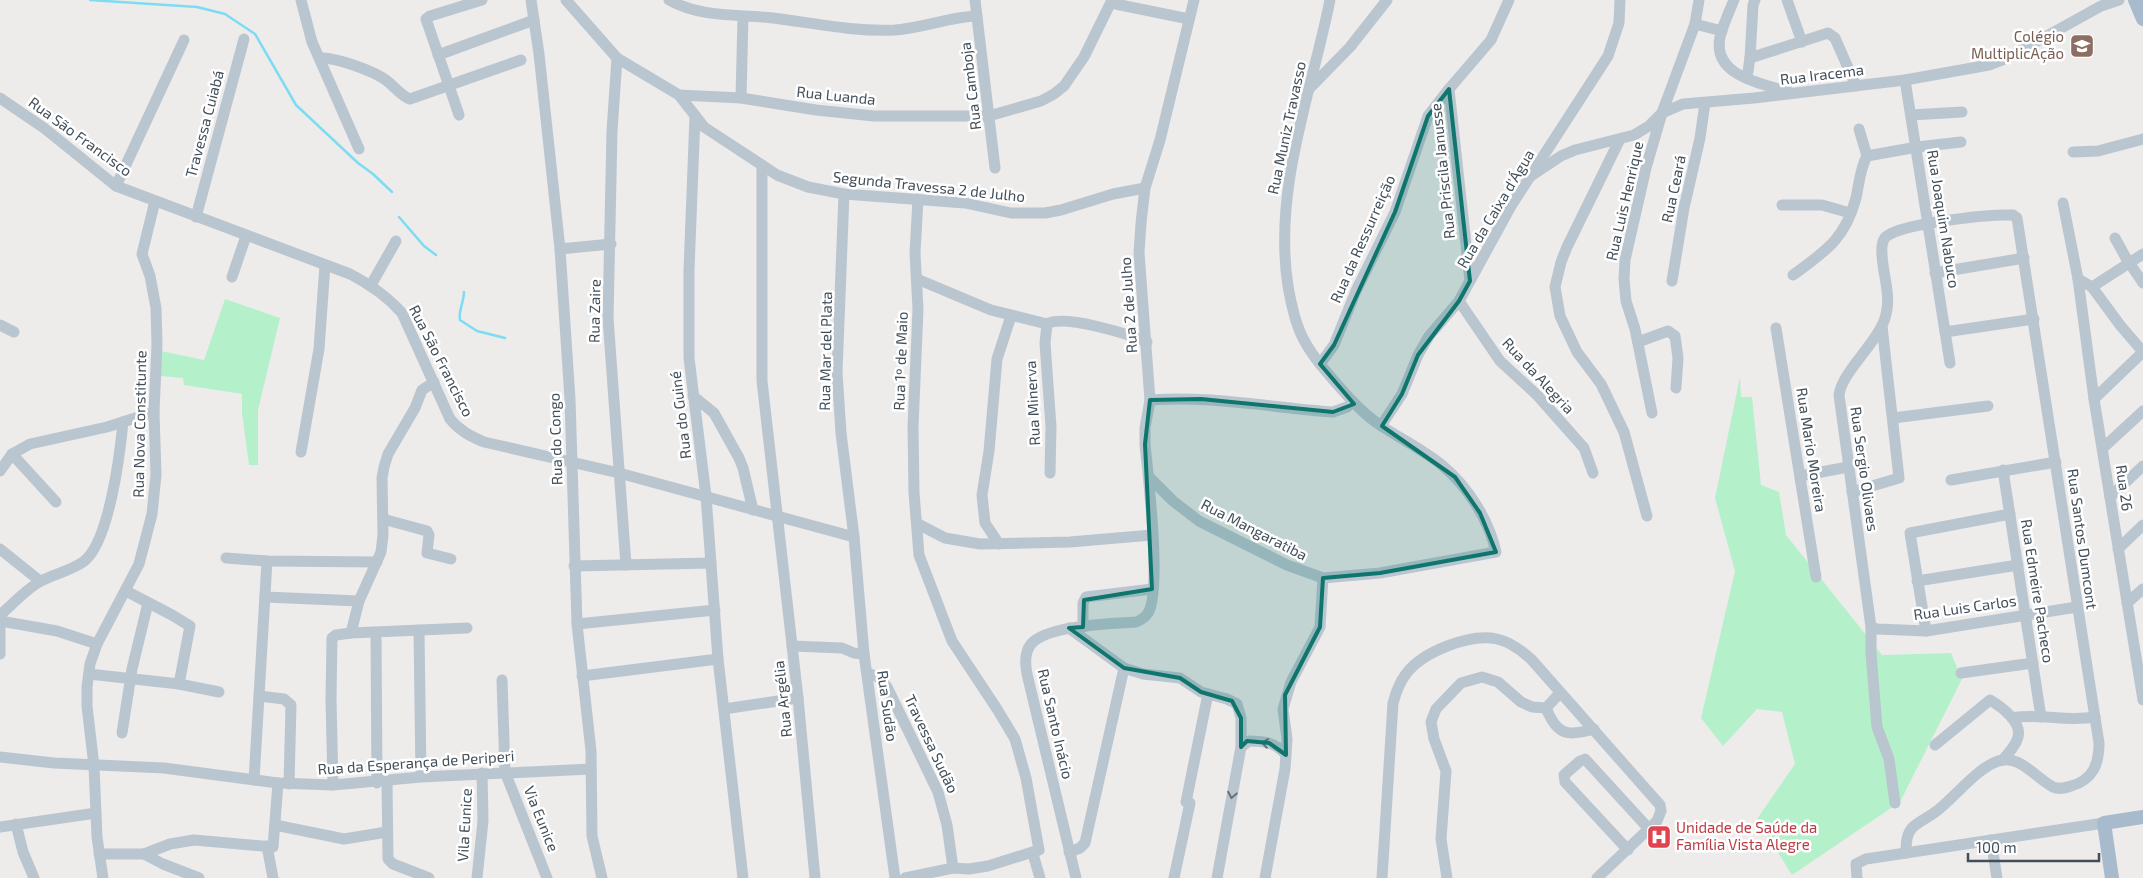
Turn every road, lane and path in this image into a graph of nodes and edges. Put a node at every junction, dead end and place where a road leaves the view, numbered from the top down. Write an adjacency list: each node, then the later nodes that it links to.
1 (301, 0): 31 (street)
2 (482, 0): 30 (street)
3 (531, 0): 24 (street, Rua do Congo)
4 (566, 0): 32 (street, Segunda Travessa 2 de Julho)
5 (669, 0): 21 (street)
6 (975, 0): 20 (street, Rua Camboja)
7 (1194, 0): 22 (street, Rua 2 de Julho)
8 (1330, 0): 39 (street, Rua Muniz Travasso)
9 (1387, 0): 39 (street)
10 (1509, 0): 40 (street, Rua da Ressurreição)
11 (1620, 0): 62 (street, Rua da Caixa d'Água)
12 (1699, 0): 25 (street, Rua Luis Henrique)
13 (1734, 0): 26 (street)
14 (1755, 0): 33 (street)
15 (1786, 0): 29 (street)
16 (2119, 0): 18 (street, Rua Iracema)
17 (1111, 1): 22 (street); 51 (street, Rua Luanda)
18 (2101, 3): 36 (street, Rua Iracema)
19 (2138, 3): 23 (main road)
20 (977, 16): 21 (street); 51 (street, Rua Camboja)
21 (743, 17): 44 (street)
22 (1189, 19): 64 (street, Rua 2 de Julho)
23 (2143, 19)
24 (534, 20): 30 (street); 77 (street, Rua do Congo)
25 (1695, 24): 26 (street); 47 (street, Rua Luis Henrique)
26 (1722, 30): 35 (street)
27 (244, 39): 71 (street, Travessa Cuiabá)
28 (184, 40): 63 (street)
29 (1802, 42): 33 (street); 38 (street)
30 (438, 55): 37 (street)
31 (320, 58): 37 (street); 57 (street)
32 (617, 58): 42 (street, Segunda Travessa 2 de Julho); 76 (street, Rua Zaire)
33 (1750, 58): 35 (street)
34 (521, 60): 37 (street)
35 (1747, 78): 41 (street)
36 (1905, 80): 38 (street, Rua Iracema); 49 (street, Rua Joaquim Nabuco)
37 (448, 86): 48 (street)
38 (1856, 86): 41 (street, Rua Iracema)
39 (1309, 89): 106 (street, Rua Muniz Travasso)
40 (1449, 89): 88 (street, Rua Priscila Janusse); 106 (street, Rua da Ressurreição)
41 (1794, 93): 45 (street, Rua Iracema)
42 (680, 95): 44 (street, Rua Luanda); 50 (street, Segunda Travessa 2 de Julho)
43 (0, 98): 63 (street, Rua São Francisco)
44 (741, 98): 51 (street, Rua Luanda)
45 (1705, 103): 47 (street, Rua Iracema); 89 (street, Rua Ceará)
46 (1962, 112): 49 (street)
47 (1662, 113): 53 (street, Rua Iracema); 103 (street, Rua Luis Henrique)
48 (459, 114)
49 (1911, 115): 56 (street, Rua Joaquim Nabuco)
50 (695, 116): 60 (street, Segunda Travessa 2 de Julho); 109 (street, Rua do Guiné)
51 (989, 116): 61 (street, Rua Camboja)
52 (1859, 129): 59 (street)
53 (1620, 139): 62 (street, Rua Iracema); 141 (street)
54 (2143, 139): 58 (street)
55 (1961, 142): 56 (street)
56 (1917, 147): 59 (street); 72 (street, Rua Joaquim Nabuco)
57 (359, 149)
58 (2073, 152)
59 (1866, 156): 70 (street)
60 (762, 165): 65 (street, Segunda Travessa 2 de Julho); 142 (street)
61 (995, 168)
62 (1531, 176): 88 (street, Rua da Caixa d'Água)
63 (116, 186): 67 (street, Rua São Francisco)
64 (1145, 188): 66 (street, Segunda Travessa 2 de Julho); 102 (street, Rua 2 de Julho)
65 (844, 194): 66 (street, Segunda Travessa 2 de Julho); 147 (street, Rua Mar del Plata)
66 (918, 199): 86 (street, Rua 1º de Maio)
67 (155, 201): 71 (street, Rua São Francisco); 115 (street, Rua Nova Constitunte)
68 (2063, 203): 87 (street, Rua 26)
69 (1782, 205): 70 (street)
70 (1850, 213): 84 (street)
71 (196, 217): 73 (street, Rua São Francisco)
72 (1927, 223): 78 (street, Rua Santos Dumcont); 80 (street, Rua Santos Dumcont); 83 (street, Rua Joaquim Nabuco)
73 (246, 236): 82 (street, Rua São Francisco); 85 (street)
74 (2115, 238): 81 (street)
75 (396, 241): 91 (street)
76 (611, 244): 77 (street); 129 (street, Rua Zaire)
77 (560, 249): 123 (street, Rua do Congo)
78 (1882, 252): 97 (street, Rua Sergio Olivaes)
79 (2143, 254): 81 (street)
80 (2024, 258): 83 (street); 95 (street, Rua Santos Dumcont)
81 (2129, 262): 90 (street); 92 (street)
82 (326, 265): 91 (street, Rua São Francisco); 121 (street)
83 (1935, 273): 101 (street, Rua Joaquim Nabuco)
84 (1793, 274)
85 (232, 277)
86 (917, 279): 94 (street); 144 (street, Rua 1º de Maio)
87 (2078, 279): 92 (street); 110 (street, Rua 26)
88 (1470, 281): 93 (street, Rua da Caixa d'Água)
89 (1672, 281)
90 (2143, 282)
91 (371, 285): 107 (street, Rua São Francisco)
92 (2092, 286): 104 (street)
93 (1459, 301): 119 (street, Rua da Caixa d'Água); 131 (street, Rua da Alegria)
94 (1011, 316): 98 (street); 148 (street)
95 (2034, 319): 101 (street); 124 (street, Rua Santos Dumcont)
96 (0, 325): 100 (street)
97 (1882, 326): 117 (street); 126 (street, Rua Sergio Olivaes)
98 (1046, 328): 102 (street); 130 (street, Rua Minerva)
99 (1776, 328): 132 (street, Rua Mario Moreira)
100 (14, 332)
101 (1945, 332): 105 (street, Rua Joaquim Nabuco)
102 (1147, 342): 111 (street, Rua 2 de Julho)
103 (1638, 342): 108 (street); 116 (street, Rua Luis Henrique)
104 (2143, 352): 110 (street)
105 (1950, 362)
106 (1320, 364): 112 (street, Rua Muniz Travasso)
107 (434, 382): 123 (street, Rua São Francisco); 143 (street)
108 (1676, 388)
109 (693, 396): 136 (street, Rua do Guiné); 139 (street)
110 (2094, 399): 120 (street, Rua 26)
111 (1150, 400): 112 (street); 133 (street, Rua 2 de Julho)
112 (1353, 402): 119 (street, Rua Muniz Travasso)
113 (1988, 406): 117 (street)
114 (2143, 411): 120 (street)
115 (154, 412): 118 (street); 165 (street, Rua Nova Constitunte)
116 (1652, 413)
117 (1893, 418): 135 (street)
118 (123, 422): 122 (street); 162 (street)
119 (1382, 426): 151 (street, Rua Muniz Travasso)
120 (2103, 448): 137 (street, Rua 26)
121 (301, 452)
122 (12, 454): 128 (street); 138 (street)
123 (572, 462): 129 (street, Rua São Francisco); 159 (street, Rua do Congo)
124 (2056, 462): 127 (street); 171 (street, Rua Santos Dumcont)
125 (2143, 466): 137 (street)
126 (1848, 467): 132 (street); 135 (street, Rua Sergio Olivaes)
127 (2003, 470): 134 (street); 140 (street, Rua Edmeire Pacheco)
128 (0, 471)
129 (619, 473): 136 (street, Rua São Francisco); 157 (street, Rua Zaire)
130 (1050, 473)
131 (1593, 473)
132 (1800, 476): 160 (street, Rua Mario Moreira)
133 (1149, 477): 146 (street, Rua 2 de Julho); 161 (street, Rua Mangaratiba)
134 (1951, 480)
135 (1852, 492): 181 (street, Rua Sergio Olivaes)
136 (706, 496): 139 (street, Rua São Francisco); 156 (street, Rua do Guiné)
137 (2110, 497): 150 (street, Rua 26)
138 (56, 502)
139 (752, 510): 142 (street, Rua São Francisco)
140 (2010, 514): 158 (street, Rua Edmeire Pacheco); 163 (street)
141 (1647, 516)
142 (779, 518): 147 (street, Rua São Francisco); 188 (street, Rua Argélia)
143 (383, 519): 153 (street); 155 (street)
144 (918, 524): 148 (street); 239 (street, Rua 1º de Maio)
145 (2143, 526): 150 (street)
146 (1152, 535): 148 (street); 164 (street, Rua 2 de Julho)
147 (854, 537): 190 (street, Rua Sudão)
148 (999, 544)
149 (0, 549): 162 (street)
150 (2118, 549): 170 (street, Rua 26)
151 (1478, 556): 161 (street, Rua Mangaratiba)
152 (226, 558): 154 (street)
153 (451, 559)
154 (267, 561): 155 (street); 167 (street)
155 (378, 562): 168 (street)
156 (711, 563): 157 (street); 172 (street, Rua do Guiné)
157 (626, 565): 159 (street)
158 (2018, 565): 163 (street); 175 (street, Rua Edmeire Pacheco)
159 (574, 566): 177 (street, Rua do Congo)
160 (1816, 577)
161 (1323, 578): 216 (street)
162 (40, 581): 174 (street)
163 (1917, 581): 183 (street)
164 (1152, 589): 173 (street, Rua 2 de Julho); 178 (street)
165 (126, 591): 169 (street); 187 (street, Rua Nova Constitunte)
166 (2142, 591): 170 (street)
167 (265, 597): 168 (street); 204 (street)
168 (359, 601): 184 (street)
169 (148, 603): 198 (street); 200 (street)
170 (2127, 603): 186 (street, Rua 26)
171 (2077, 607): 175 (street, Rua Luis Carlos); 210 (street, Rua Santos Dumcont)
172 (715, 610): 177 (street); 191 (street, Rua do Guiné)
173 (1148, 613): 178 (street, Rua Santo Inácio)
174 (0, 615)
175 (2026, 615): 183 (street, Rua Luis Carlos); 192 (street, Rua Edmeire Pacheco)
176 (0, 620): 187 (street); 189 (street)
177 (577, 624): 197 (street, Rua do Congo)
178 (1083, 627): 180 (street, Rua Santo Inácio)
179 (467, 628): 182 (street)
180 (1069, 628): 193 (street); 241 (street, Rua Santo Inácio)
181 (1871, 628): 183 (street, Rua Luis Carlos); 228 (street)
182 (420, 630): 185 (street); 223 (street)
183 (1926, 632)
184 (351, 633): 185 (street); 227 (street)
185 (376, 633): 225 (street)
186 (2138, 639): 206 (street, Rua 26)
187 (97, 644): 196 (street, Rua Nova Constitunte)
188 (792, 646): 190 (street); 205 (street, Rua Argélia)
189 (0, 654)
190 (864, 654): 194 (street, Rua Sudão)
191 (718, 659): 197 (street); 208 (street, Rua do Guiné)
192 (2033, 663): 195 (street); 209 (street, Rua Edmeire Pacheco)
193 (1124, 668): 203 (street); 241 (street)
194 (868, 673): 245 (street, Travessa Sudão); 256 (street, Rua Sudão)
195 (1961, 673)
196 (89, 674): 198 (street); 219 (street, Rua Nova Constitunte)
197 (582, 676): 220 (street, Rua do Congo)
198 (130, 677): 200 (street); 213 (street)
199 (502, 680): 221 (street, Via Eunice)
200 (178, 684): 201 (street)
201 (219, 692)
202 (1560, 693): 207 (street); 212 (street); 263 (street)
203 (1208, 694): 215 (street); 260 (street)
204 (259, 696): 224 (street); 226 (street)
205 (798, 698): 208 (street); 255 (street, Rua Argélia)
206 (2143, 700)
207 (1546, 708): 212 (street); 264 (street)
208 (724, 709): 254 (street, Rua do Guiné)
209 (2041, 717): 210 (street); 211 (street)
210 (2095, 717): 218 (street, Rua Santos Dumcont)
211 (2012, 718): 214 (street); 218 (street)
212 (1594, 729): 235 (street)
213 (122, 733)
214 (1935, 745)
215 (1241, 747): 216 (street, one-way to 215); 261 (street, one-way to 261)
216 (1286, 755): 262 (street)
217 (0, 757): 219 (street, Rua da Esperança de Periperi)
218 (2002, 760): 242 (street)
219 (94, 766): 224 (street, Rua da Esperança de Periperi); 229 (street, Rua Nova Constitunte)
220 (591, 769): 221 (street, Rua da Esperança de Periperi); 253 (street, Rua do Congo)
221 (505, 772): 222 (street, Rua da Esperança de Periperi); 252 (street, Via Eunice)
222 (482, 773): 223 (street, Rua da Esperança de Periperi); 251 (street, Vila Eunice)
223 (421, 777): 225 (street, Rua da Esperança de Periperi)
224 (254, 780): 226 (street, Rua da Esperança de Periperi)
225 (382, 782): 227 (street, Rua da Esperança de Periperi); 236 (street)
226 (284, 784): 227 (street, Rua da Esperança de Periperi); 233 (street)
227 (333, 786)
228 (1895, 803)
229 (96, 813): 232 (street); 243 (street, Rua Nova Constitunte)
230 (2143, 817): 231 (main road)
231 (2104, 823): 237 (street); 268 (main road)
232 (16, 824): 234 (street); 246 (street)
233 (275, 825): 236 (street); 238 (street)
234 (0, 827)
235 (1649, 829): 240 (street); 240 (street)
236 (387, 832): 250 (street)
237 (1991, 840): 242 (street); 267 (street)
238 (267, 846): 244 (street); 249 (street)
239 (1036, 850): 245 (street); 258 (street, Rua 1º de Maio)
240 (1628, 850): 265 (street)
241 (1069, 852): 259 (street, Rua Santo Inácio)
242 (1906, 853): 266 (street)
243 (99, 854): 244 (street); 247 (street, Rua Nova Constitunte)
244 (144, 854): 248 (street)
245 (953, 868): 257 (street)
246 (34, 878)
247 (103, 878)
248 (199, 878)
249 (273, 878)
250 (429, 878)
251 (477, 878)
252 (547, 878)
253 (602, 878)
254 (743, 878)
255 (815, 878)
256 (895, 878)
257 (905, 878)
258 (1040, 878)
259 (1076, 878)
260 (1174, 878)
261 (1217, 878)
262 (1265, 878)
263 (1382, 878)
264 (1447, 878)
265 (1597, 878)
266 (1857, 878)
267 (1997, 878)
268 (2112, 878)

